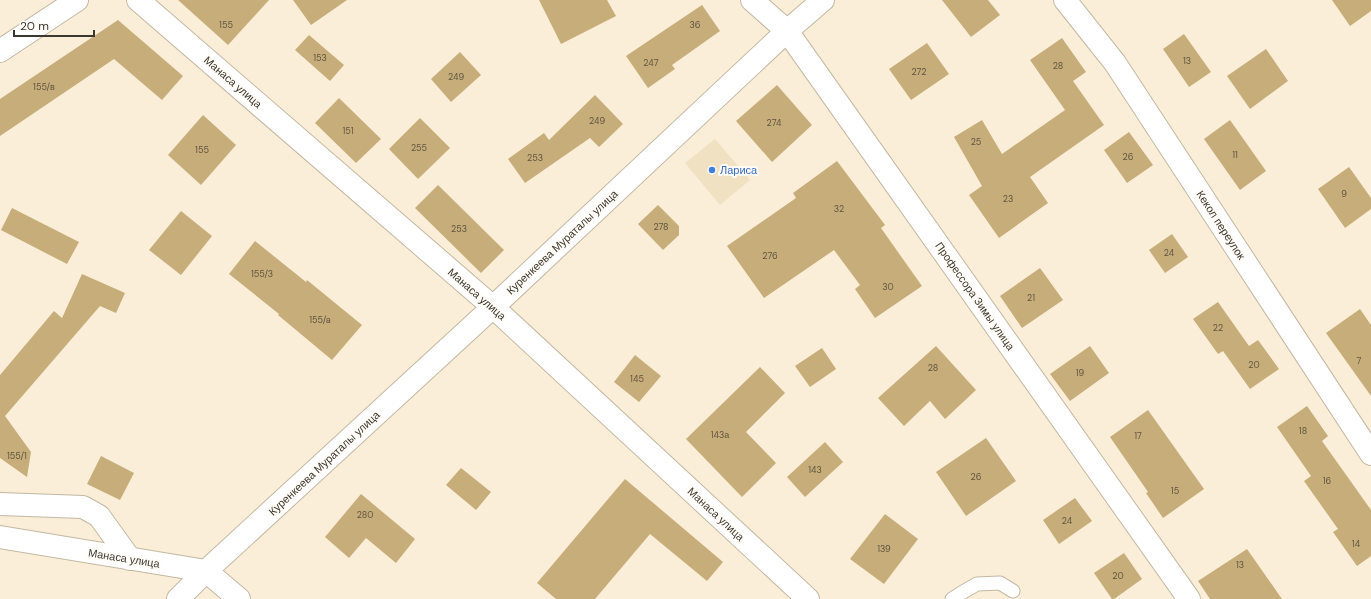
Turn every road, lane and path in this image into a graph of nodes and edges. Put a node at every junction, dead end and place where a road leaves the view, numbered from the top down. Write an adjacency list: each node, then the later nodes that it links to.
1 (78, 0): 7 (street)
2 (138, 0): 8 (street, Манаса улица)
3 (752, 0): 6 (street, Профессора Зимы улица)
4 (823, 0): 6 (street, Куренкеева Мураталы улица)
5 (1065, 0): 9 (street, Кекол переулок)
6 (787, 31): 8 (street, Куренкеева Мураталы улица); 19 (street, Профессора Зимы улица)
7 (0, 52)
8 (493, 307): 13 (street, Куренкеева Мураталы улица); 15 (street, Манаса улица)
9 (1368, 443)
10 (0, 504): 12 (street)
11 (0, 537): 12 (street, Манаса улица)
12 (130, 559): 13 (street, Манаса улица)
13 (206, 571): 16 (street, Куренкеева Мураталы улица); 17 (street)
14 (1013, 591): 18 (lane)
15 (806, 598)
16 (178, 599)
17 (239, 599)
18 (952, 599)
19 (1189, 599)

